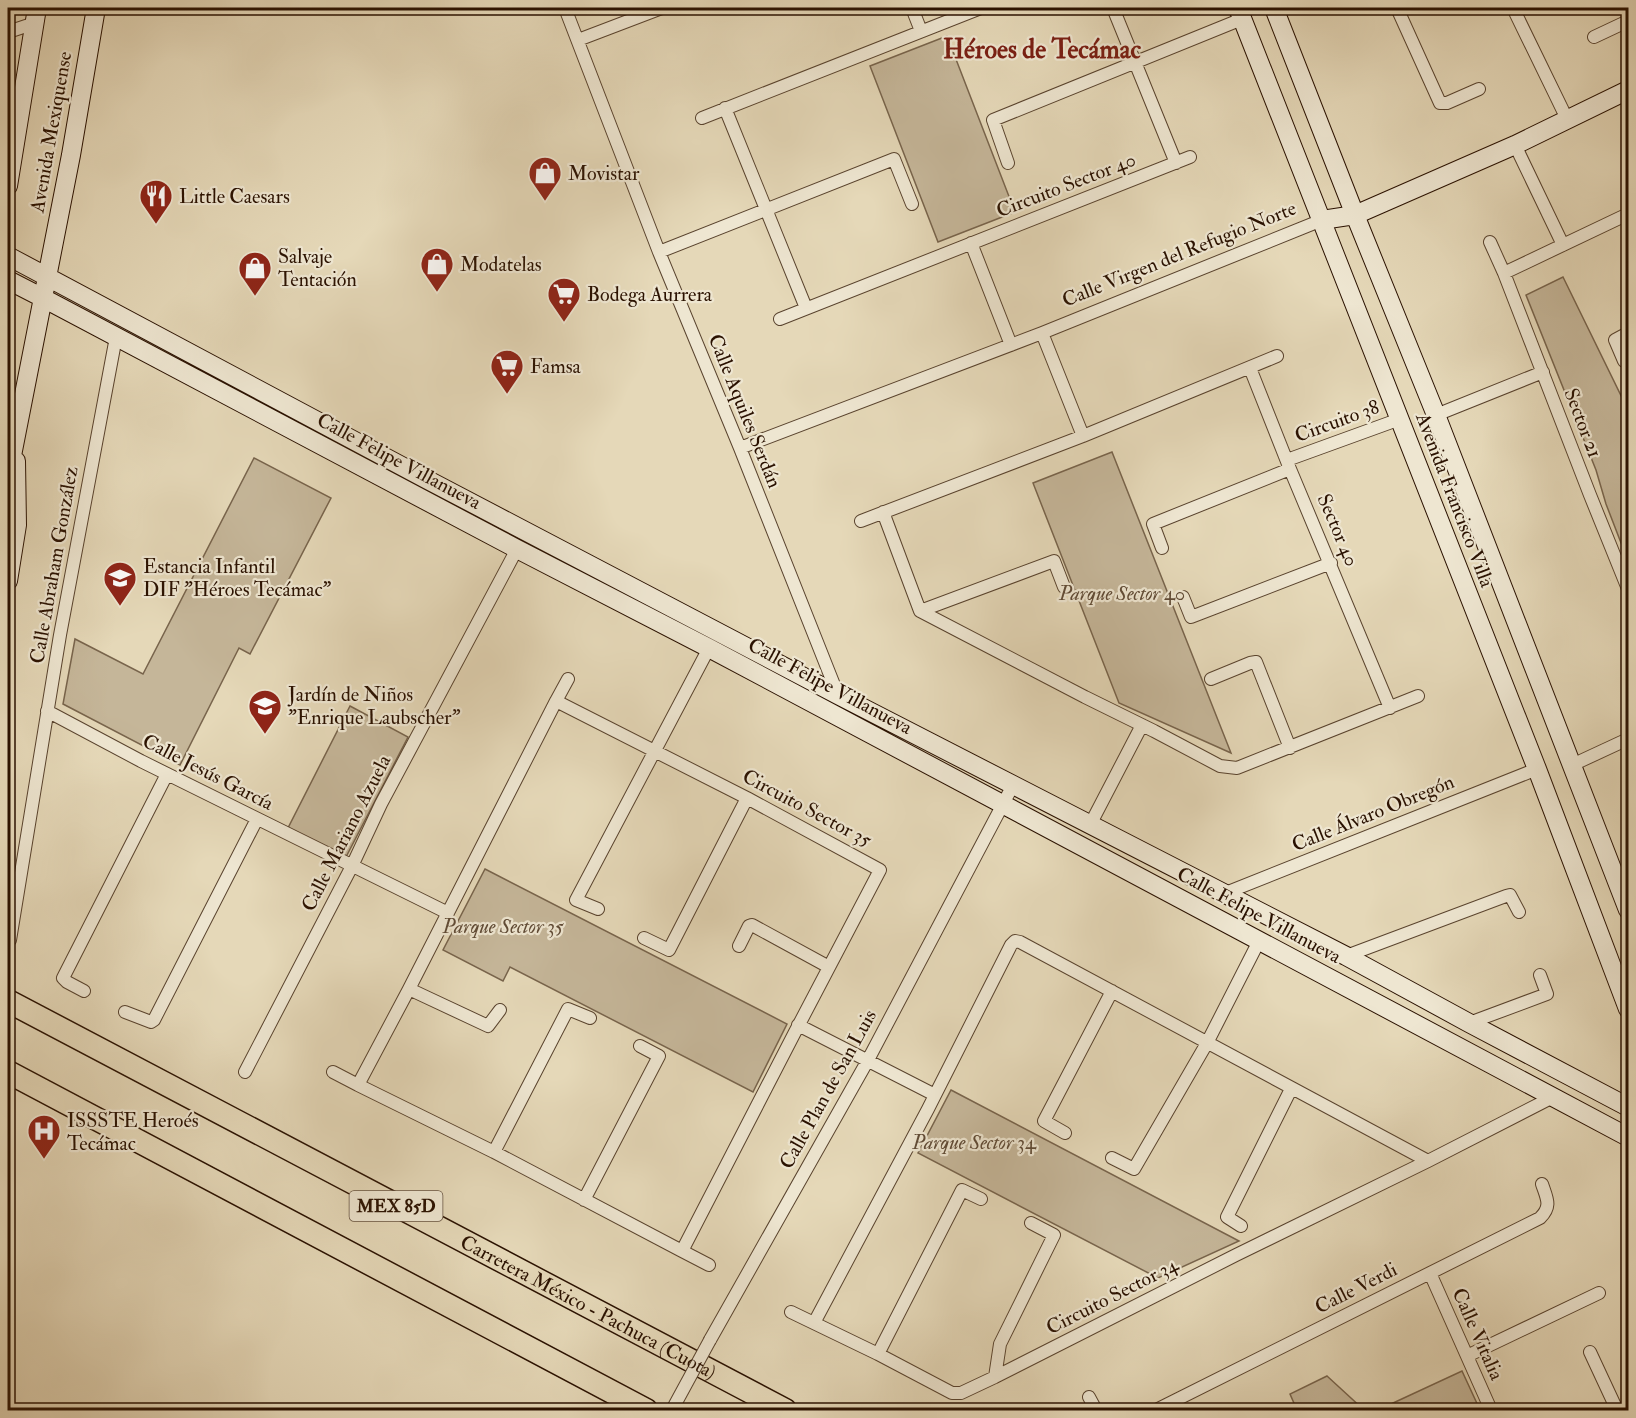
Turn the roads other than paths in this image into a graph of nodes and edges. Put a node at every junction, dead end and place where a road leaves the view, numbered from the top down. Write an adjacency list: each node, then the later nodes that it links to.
1 (96, 8): 39 (main road, Avenida Mexiquense)
2 (565, 8): 16 (street, Calle Aquiles Serdán)
3 (662, 8): 16 (street)
4 (912, 8): 13 (street)
5 (981, 8): 13 (street)
6 (1113, 8): 17 (street)
7 (1274, 8): 31 (main road, Avenida Francisco Villa)
8 (1397, 8): 18 (street)
9 (1513, 8): 22 (street)
10 (1240, 13): 17 (street); 32 (main road, Avenida Francisco Villa)
11 (36, 15): 14 (street); 27 (main road, Avenida Mexiquense)
12 (1629, 21): 15 (street)
13 (921, 31): 20 (street)
14 (8, 32)
15 (1594, 37)
16 (578, 40): 36 (street, Calle Aquiles Serdán)
17 (1135, 63): 25 (street); 26 (street)
18 (1479, 89)
19 (1629, 90): 22 (main road, Calle Virgen del Refugio Norte)
20 (725, 108): 21 (street); 29 (street)
21 (702, 118)
22 (1568, 121): 23 (main road, Calle Virgen del Refugio Norte)
23 (1515, 145): 31 (main road, Calle Virgen del Refugio Norte); 35 (street)
24 (1190, 157): 26 (street, Circuito Sector 40)
25 (1008, 163)
26 (1176, 163): 34 (street, Circuito Sector 40)
27 (8, 186)
28 (912, 204): 29 (street)
29 (766, 209): 36 (street); 42 (street)
30 (1629, 214): 35 (street)
31 (1355, 215): 32 (main road, Calle Virgen del Refugio Norte); 52 (main road, Avenida Francisco Villa)
32 (1322, 220): 44 (street, Calle Virgen del Refugio Norte); 53 (main road, Avenida Francisco Villa)
33 (1490, 242): 38 (street, Sector 21)
34 (971, 243): 42 (street, Circuito Sector 40); 47 (street)
35 (1563, 245): 38 (street)
36 (659, 252): 56 (street, Calle Aquiles Serdán)
37 (8, 256): 39 (main road, Calle Felipe Villanueva)
38 (1504, 273): 51 (street, Sector 21)
39 (47, 276): 41 (main road, Avenida Mexiquense); 70 (main road, Calle Felipe Villanueva)
40 (8, 280): 41 (main road, Calle Felipe Villanueva)
41 (43, 298): 46 (main road, Calle Felipe Villanueva); 54 (main road, Avenida Mexiquense)
42 (806, 308): 43 (street, Circuito Sector 40)
43 (780, 319)
44 (1042, 333): 47 (street, Calle Virgen del Refugio Norte); 55 (street)
45 (1629, 333): 49 (street)
46 (116, 336): 62 (main road, Calle Felipe Villanueva); 77 (street, Calle Abraham González)
47 (1011, 345): 56 (street, Calle Virgen del Refugio Norte)
48 (1277, 356): 50 (street)
49 (1624, 361)
50 (1250, 368): 55 (street); 57 (street, Sector 40)
51 (1543, 372): 52 (street, Sector 21); 66 (street, Sector 21)
52 (1436, 415): 82 (main road, Avenida Francisco Villa)
53 (1400, 419): 57 (street, Circuito 38); 83 (main road, Avenida Francisco Villa)
54 (16, 434): 58 (main road, Avenida Mexiquense); 64 (main road)
55 (1083, 435): 59 (street)
56 (740, 448): 73 (street, Calle Aquiles Serdán)
57 (1289, 465): 61 (street, Circuito 38); 63 (street, Sector 40)
58 (8, 476)
59 (884, 512): 60 (street); 68 (street)
60 (861, 521)
61 (1162, 548)
62 (517, 549): 69 (main road, Calle Felipe Villanueva); 90 (street, Calle Mariano Azuela)
63 (1331, 563): 67 (street); 76 (street, Sector 40)
64 (8, 581)
65 (1064, 587): 68 (street)
66 (1629, 589)
67 (1183, 597)
68 (920, 611): 78 (street)
69 (709, 648): 70 (main road, Calle Felipe Villanueva); 81 (street)
70 (736, 652): 73 (main road, Calle Felipe Villanueva); 87 (main road, Calle Felipe Villanueva)
71 (568, 679): 75 (street)
72 (1211, 679): 80 (street)
73 (838, 695): 85 (main road, Calle Felipe Villanueva)
74 (1418, 696): 76 (street)
75 (556, 701): 81 (street, Circuito Sector 35); 95 (street)
76 (1390, 708): 80 (street)
77 (47, 711): 84 (street, Calle Jesús García); 98 (street, Calle Abraham González)
78 (1142, 726): 80 (street); 89 (street)
79 (1629, 739): 82 (street)
80 (1290, 748)
81 (655, 750): 86 (street, Circuito Sector 35); 92 (street)
82 (1572, 765): 93 (main road, Avenida Francisco Villa)
83 (1537, 769): 91 (street, Calle Álvaro Obregón); 107 (main road, Avenida Francisco Villa)
84 (167, 774): 88 (street, Calle Jesús García); 104 (street)
85 (1013, 785): 87 (street, Calle Plan de San Luis); 89 (main road, Calle Felipe Villanueva)
86 (747, 798): 96 (street); 101 (street, Circuito Sector 35)
87 (1002, 804): 97 (main road, Calle Felipe Villanueva); 115 (street, Calle Plan de San Luis)
88 (257, 819): 90 (street, Calle Jesús García); 109 (street)
89 (1090, 825): 91 (main road, Calle Felipe Villanueva)
90 (352, 866): 95 (street); 116 (street, Calle Mariano Azuela)
91 (1223, 894): 100 (main road, Calle Felipe Villanueva)
92 (598, 909)
93 (1629, 910)
94 (1519, 912): 100 (street)
95 (448, 913): 103 (street)
96 (644, 938)
97 (1259, 940): 113 (street); 122 (main road, Calle Felipe Villanueva)
98 (8, 942)
99 (739, 946): 101 (street)
100 (1346, 956): 111 (main road, Calle Felipe Villanueva)
101 (829, 967): 112 (street, Circuito Sector 35)
102 (1540, 975): 111 (street)
103 (409, 988): 108 (street); 119 (street)
104 (84, 991)
105 (1112, 991): 113 (street); 121 (street); 124 (street)
106 (8, 1001): 147 (highway, Carretera México - Pachuca (Cuota) / MEX 85D)
107 (1629, 1009)
108 (500, 1010)
109 (125, 1012)
110 (590, 1018): 126 (street)
111 (1468, 1023): 123 (main road, Calle Felipe Villanueva)
112 (798, 1025): 115 (street); 134 (street, Circuito Sector 35)
113 (1207, 1042): 120 (street); 127 (street)
114 (640, 1046): 131 (street)
115 (868, 1060): 121 (street); 146 (street, Calle Plan de San Luis, bridge)
116 (245, 1071)
117 (8, 1072): 145 (highway, MEX 85D)
118 (333, 1072): 119 (street)
119 (358, 1085): 126 (street)
120 (1291, 1089): 128 (street); 133 (street)
121 (935, 1095): 139 (street)
122 (1553, 1097): 125 (main road, Calle Felipe Villanueva); 128 (street, Circuito Sector 34)
123 (1629, 1107)
124 (1065, 1133)
125 (1629, 1137)
126 (494, 1152): 131 (street)
127 (1112, 1158)
128 (1428, 1161): 143 (street, Circuito Sector 34)
129 (1542, 1184): 136 (street, Calle Verdi)
130 (981, 1199): 141 (street)
131 (584, 1200): 134 (street)
132 (1031, 1222): 143 (street)
133 (1241, 1226)
134 (682, 1251): 135 (street)
135 (709, 1265)
136 (1430, 1273): 142 (street, Calle Vitalia); 149 (street, Calle Verdi)
137 (1599, 1293): 142 (street)
138 (791, 1312): 139 (street, Circuito Sector 34)
139 (814, 1323): 141 (street, Circuito Sector 34)
140 (1590, 1352): 151 (street)
141 (878, 1354): 143 (street, Circuito Sector 34)
142 (1467, 1356): 150 (street, Calle Vitalia)
143 (995, 1377)
144 (1089, 1397): 148 (street)
145 (646, 1410)
146 (672, 1410)
147 (785, 1410)
148 (1096, 1410)
149 (1156, 1410)
150 (1491, 1410)
151 (1617, 1410)

